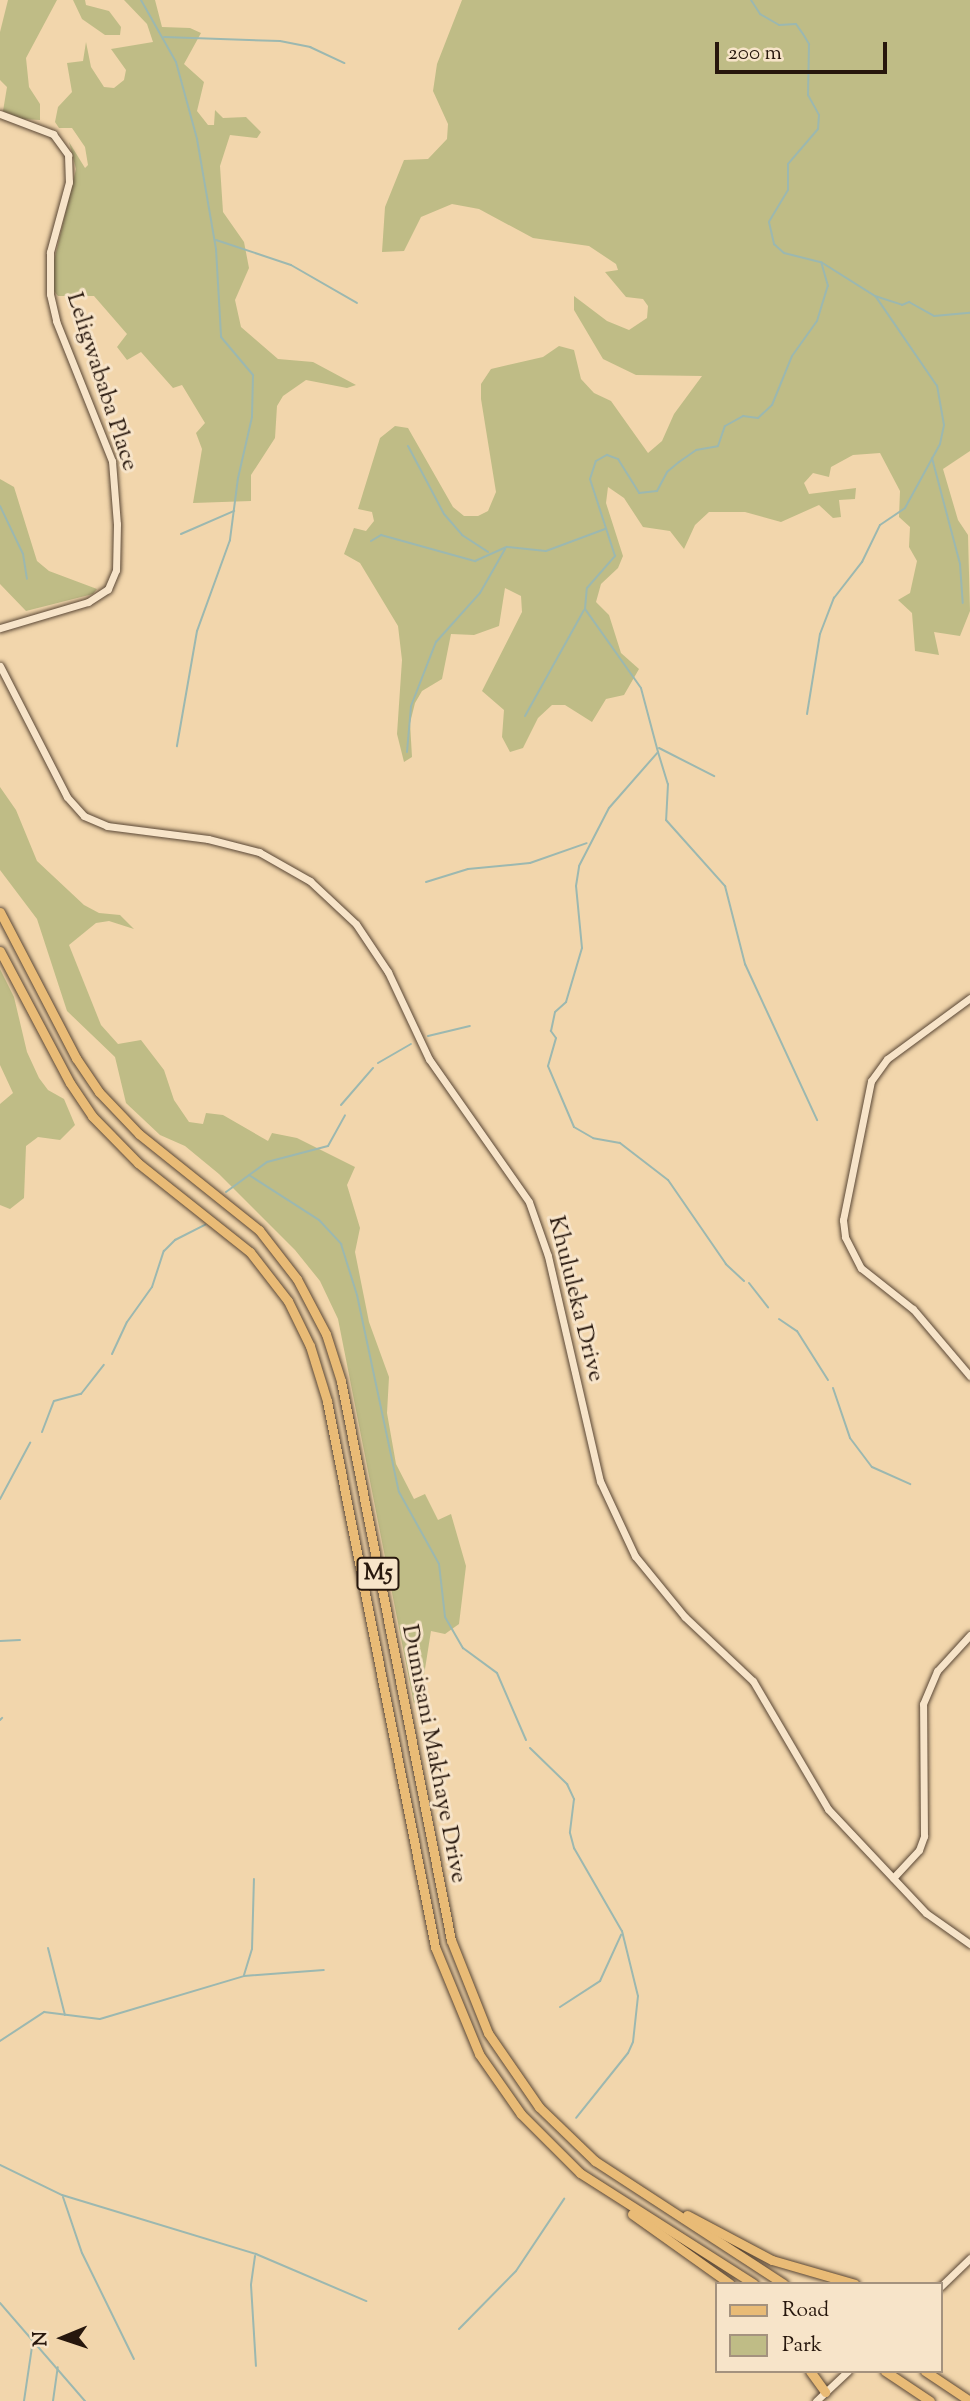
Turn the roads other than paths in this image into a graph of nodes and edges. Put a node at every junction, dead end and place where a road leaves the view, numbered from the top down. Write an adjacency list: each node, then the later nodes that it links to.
1 (0, 114): 2 (street, Leligwababa Place)
2 (0, 628)
3 (0, 666): 9 (street, Khululeka Drive)
4 (0, 912): 12 (main road, Dumisani Makhaye Drive / M5)
5 (0, 951): 11 (main road, Dumisani Makhaye Drive / M5)
6 (970, 998): 7 (street)
7 (970, 1376)
8 (970, 1635): 9 (street)
9 (893, 1878): 10 (street, Khululeka Drive)
10 (970, 1944)
11 (580, 2173): 14 (main road); 15 (main road, Dumisani Makhaye Drive / M5)
12 (626, 2183): 16 (main road, Dumisani Makhaye Drive / M5); 17 (main road)
13 (970, 2258): 18 (street)
14 (727, 2282)
15 (751, 2282)
16 (781, 2282)
17 (848, 2282)
18 (942, 2285)
19 (811, 2373): 23 (main road)
20 (846, 2373): 23 (street)
21 (889, 2373): 26 (main road)
22 (928, 2373): 24 (main road)
23 (825, 2392): 25 (street)
24 (970, 2400)
25 (817, 2401)
26 (930, 2401)

